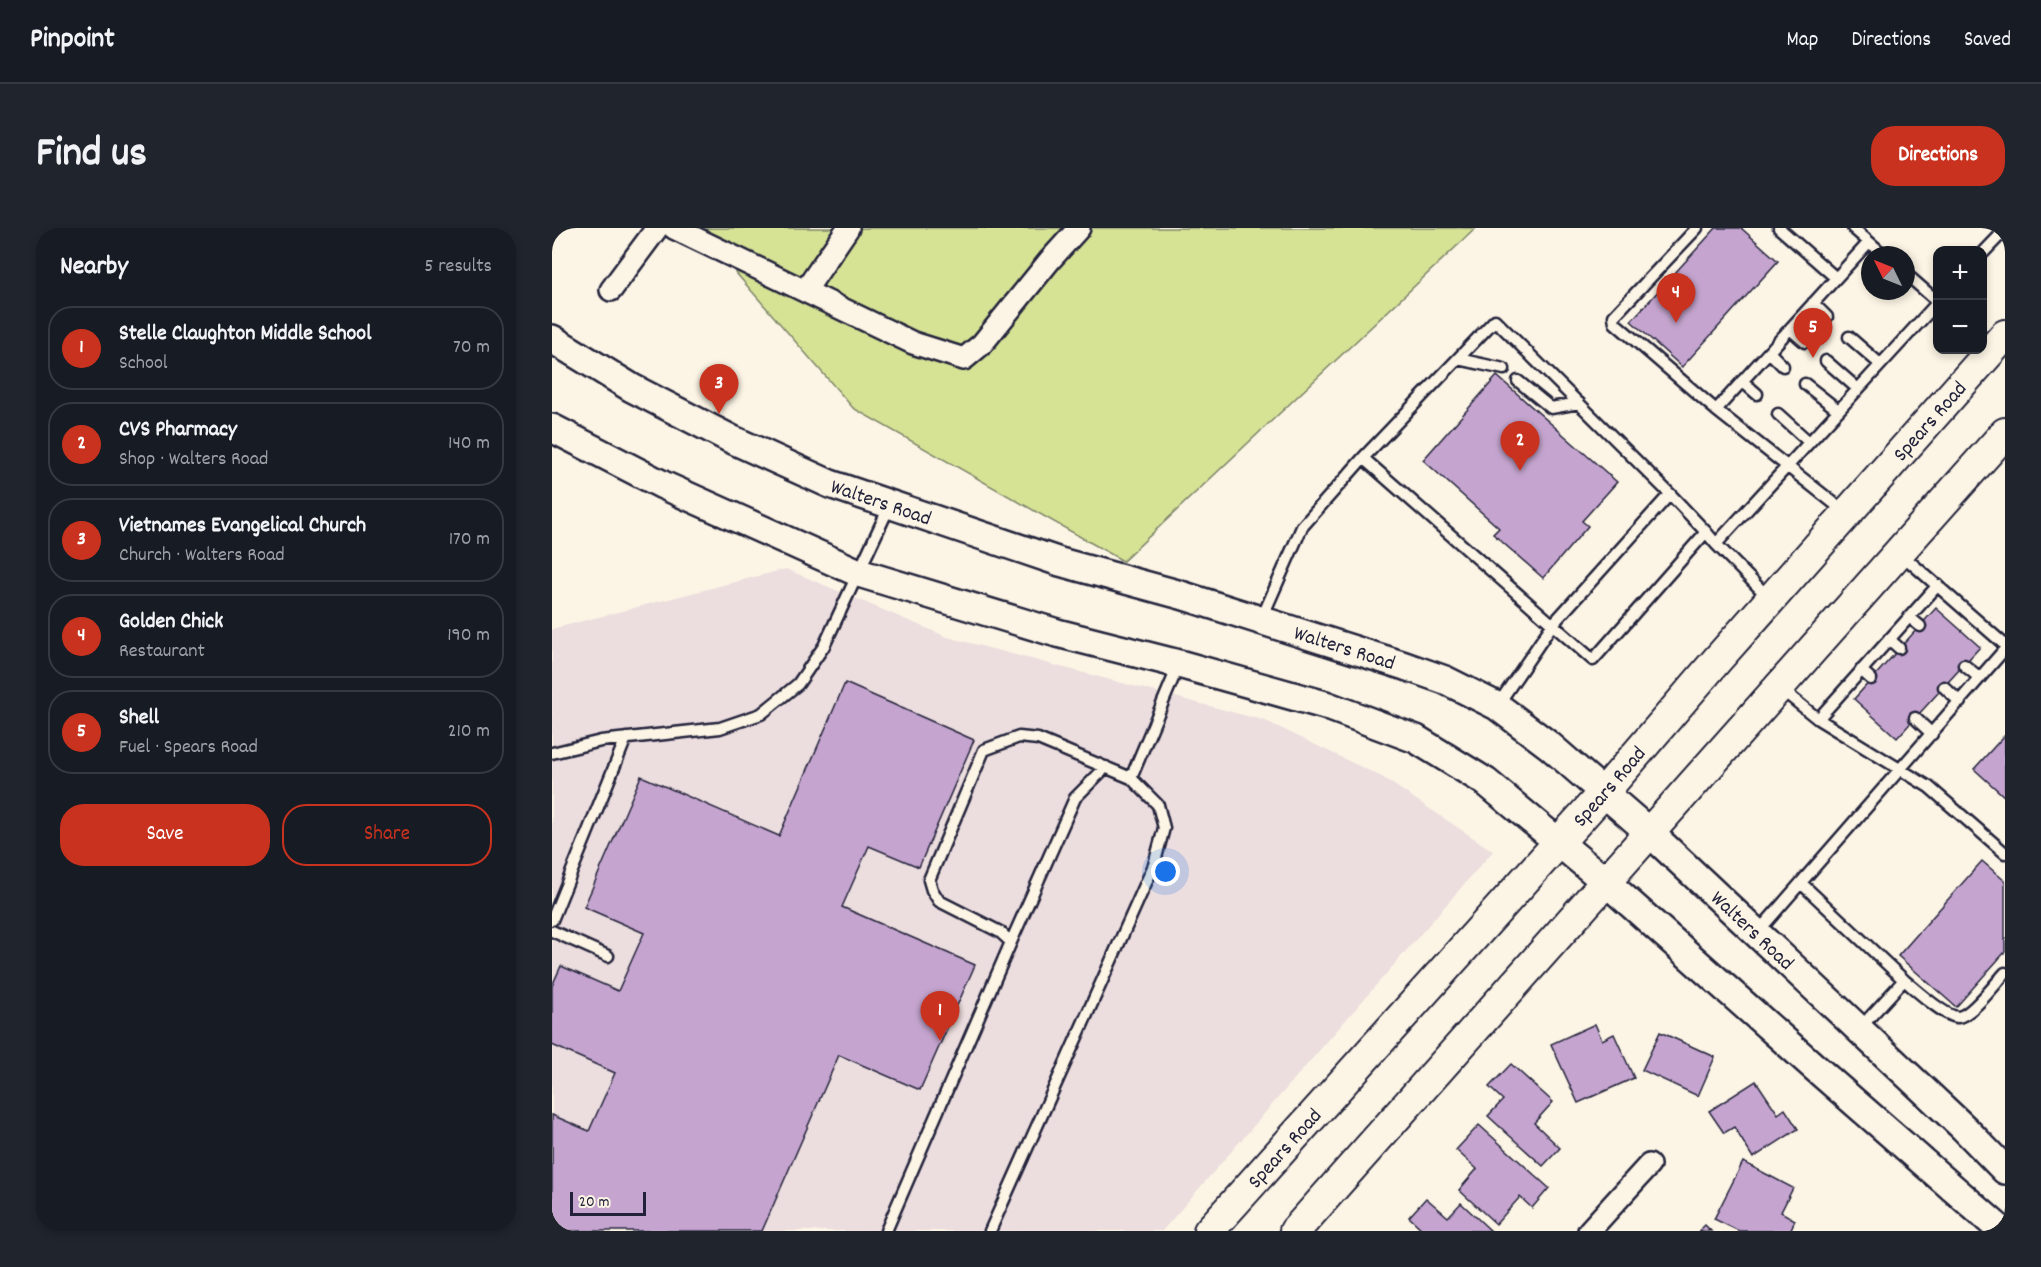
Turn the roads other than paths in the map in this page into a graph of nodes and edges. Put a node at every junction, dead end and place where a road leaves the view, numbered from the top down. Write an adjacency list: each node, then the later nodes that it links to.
1 (657, 228): 14 (street)
2 (674, 228): 15 (street)
3 (848, 228): 15 (street)
4 (1079, 228): 15 (street)
5 (1697, 228): 35 (lane)
6 (1779, 228): 12 (lane)
7 (1853, 228): 9 (lane)
8 (2005, 230): 11 (lane)
9 (1869, 242): 10 (lane); 12 (lane)
10 (1874, 246)
11 (1987, 250)
12 (1836, 278): 16 (lane)
13 (1915, 282): 26 (lane)
14 (611, 290)
15 (805, 291)
16 (1813, 303): 17 (lane); 18 (lane)
17 (1827, 317)
18 (1790, 329): 22 (lane); 23 (lane)
19 (2005, 335): 45 (main road, Spears Road)
20 (1849, 337): 26 (lane)
21 (552, 339): 44 (street, Walters Road)
22 (1805, 342)
23 (1768, 352): 27 (lane); 30 (lane)
24 (1458, 359): 28 (lane); 34 (lane); 41 (lane)
25 (1826, 361): 32 (lane)
26 (1880, 364): 32 (lane)
27 (1784, 366)
28 (1504, 369)
29 (1518, 381): 34 (lane)
30 (1742, 381): 33 (lane); 35 (lane)
31 (1805, 384): 36 (lane)
32 (1858, 389): 36 (lane)
33 (1757, 394)
34 (1579, 403): 43 (lane)
35 (1716, 410): 42 (lane)
36 (1838, 410): 40 (lane)
37 (1778, 414): 40 (lane)
38 (552, 428): 49 (street)
39 (2005, 433): 48 (main road)
40 (1809, 442): 42 (lane)
41 (1364, 458): 53 (lane); 54 (lane)
42 (1786, 467): 45 (lane); 47 (lane)
43 (1670, 494): 46 (lane); 54 (lane)
44 (890, 505): 49 (lane); 53 (street, Walters Road)
45 (1847, 514): 51 (main road, Spears Road)
46 (1706, 532): 47 (lane); 54 (lane)
47 (1716, 544): 51 (lane)
48 (1899, 552): 50 (lane); 64 (main road)
49 (859, 573): 59 (street); 71 (lane)
50 (1938, 585): 52 (lane); 57 (lane)
51 (1771, 599): 76 (main road, Spears Road)
52 (1909, 617): 55 (lane); 56 (lane)
53 (1260, 621): 67 (street, Walters Road)
54 (1552, 625): 67 (lane)
55 (1920, 626)
56 (1889, 639): 58 (lane); 61 (lane)
57 (2005, 647): 62 (lane)
58 (1899, 648)
59 (1179, 664): 75 (lane); 78 (street)
60 (1964, 665): 62 (lane)
61 (1861, 670): 63 (lane); 69 (lane)
62 (1980, 678): 66 (lane)
63 (1871, 679)
64 (1779, 687): 69 (lane); 77 (main road)
65 (1944, 687): 66 (lane)
66 (1960, 702): 70 (lane)
67 (1497, 706): 76 (street, Walters Road)
68 (1915, 718): 70 (lane)
69 (1818, 719): 74 (lane)
70 (1932, 734): 74 (lane)
71 (626, 738): 72 (lane); 82 (lane)
72 (552, 753)
73 (1106, 767): 75 (lane); 85 (lane); 85 (lane)
74 (1900, 770): 79 (lane); 81 (lane)
75 (1131, 778): 93 (lane)
76 (1604, 792): 77 (street, Walters Road); 78 (main road, Spears Road)
77 (1649, 832): 80 (main road); 84 (street, Walters Road)
78 (1558, 843): 80 (street); 94 (main road, Spears Road)
79 (2005, 853)
80 (1605, 881): 95 (main road); 97 (street)
81 (1801, 883): 84 (lane); 88 (lane)
82 (552, 920)
83 (552, 931): 86 (lane)
84 (1757, 934): 89 (street, Walters Road)
85 (1011, 942): 92 (lane)
86 (608, 956)
87 (2005, 973): 88 (lane)
88 (1904, 980): 89 (lane)
89 (1859, 1029): 91 (street, Walters Road)
90 (1649, 1165): 96 (street)
91 (2005, 1170)
92 (886, 1231)
93 (990, 1231)
94 (1209, 1231)
95 (1295, 1231)
96 (1589, 1231)
97 (2002, 1231)

